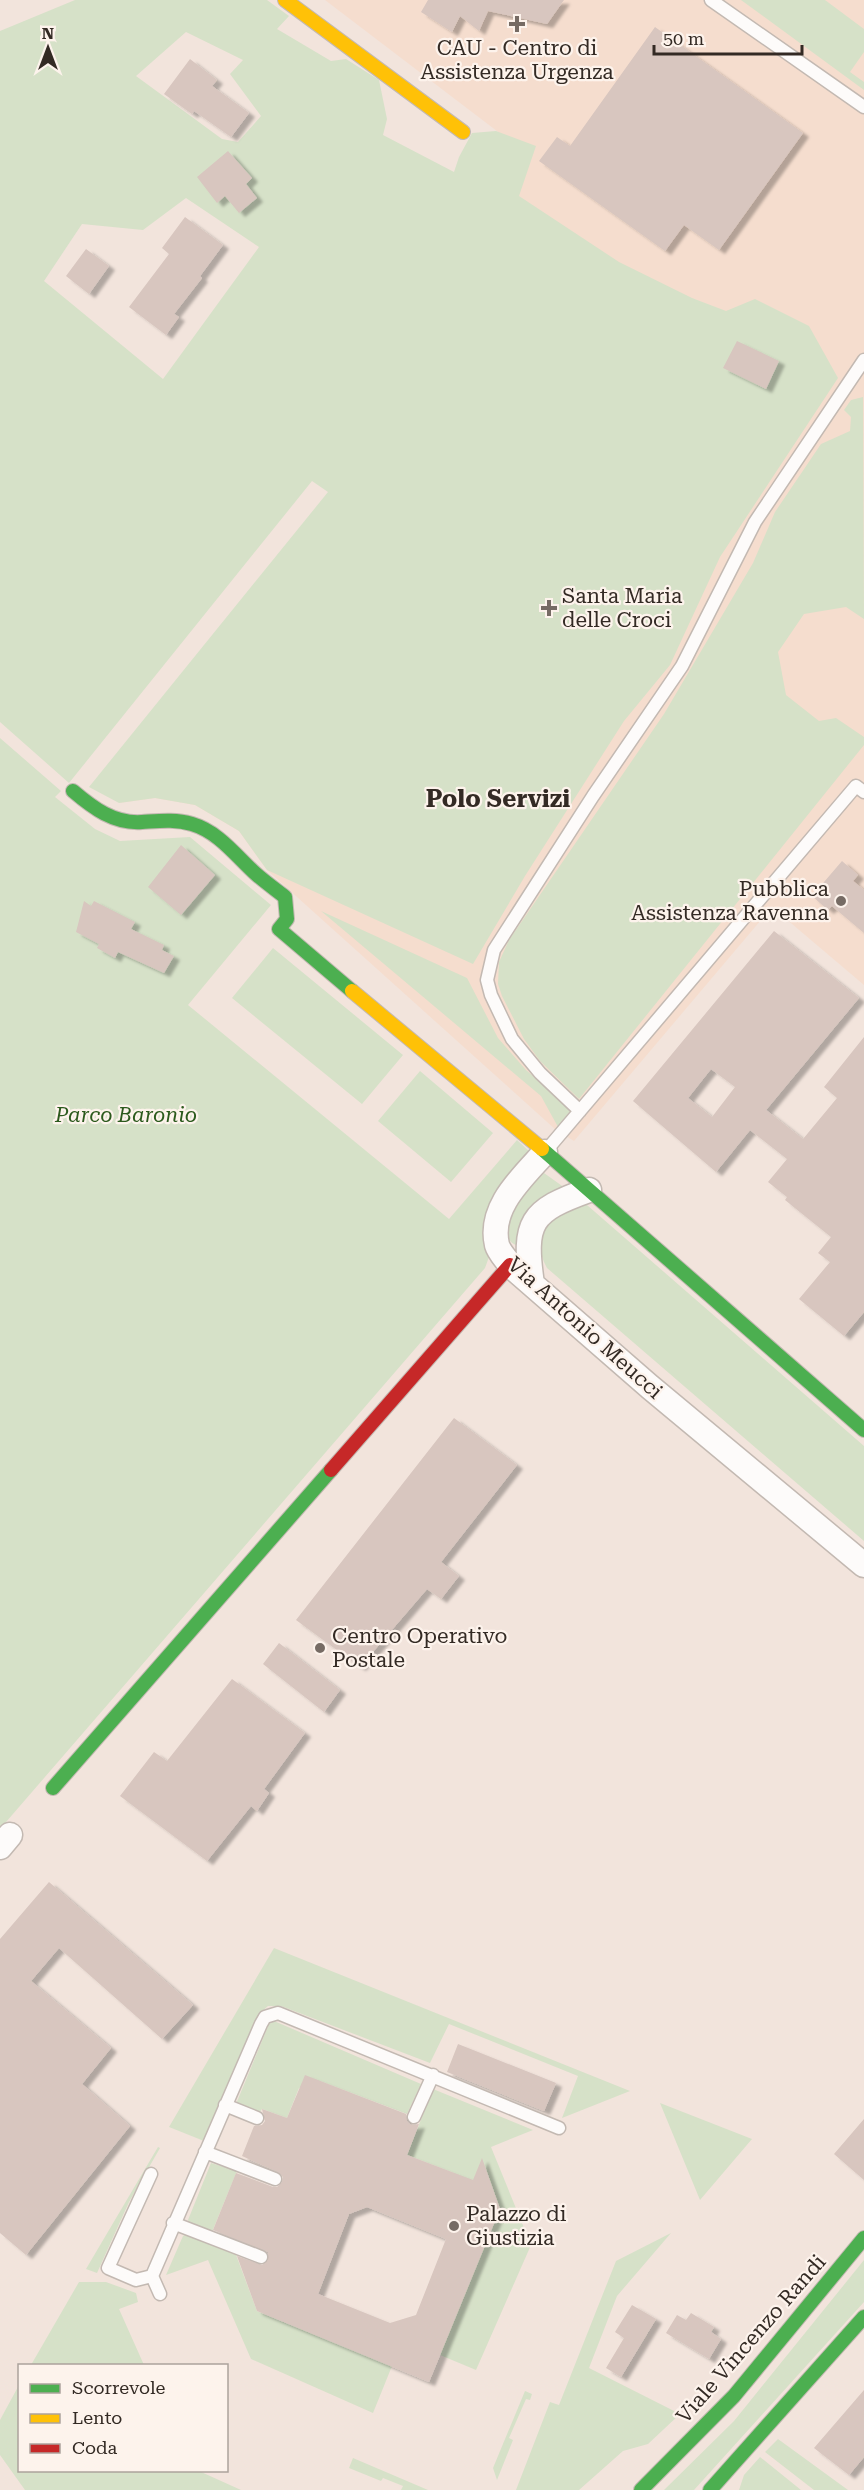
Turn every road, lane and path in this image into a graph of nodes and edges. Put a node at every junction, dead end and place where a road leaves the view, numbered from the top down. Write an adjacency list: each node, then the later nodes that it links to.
1 (285, 0): 4 (street)
2 (711, 0): 3 (lane)
3 (864, 107)
4 (463, 132)
5 (864, 360): 8 (lane)
6 (73, 791): 9 (street)
7 (864, 792): 8 (lane)
8 (580, 1111): 9 (lane)
9 (545, 1152): 10 (street); 11 (street, Via Antonio Meucci)
10 (589, 1190): 12 (street); 13 (street)
11 (510, 1265): 12 (street, Via Antonio Meucci); 15 (street)
12 (532, 1284): 14 (street, Via Antonio Meucci)
13 (864, 1430)
14 (864, 1564)
15 (53, 1788)
16 (433, 2075): 17 (lane); 18 (lane); 20 (lane)
17 (225, 2106): 19 (lane); 21 (lane)
18 (414, 2117)
19 (257, 2118)
20 (559, 2128)
21 (205, 2151): 23 (lane); 24 (lane)
22 (152, 2174): 27 (lane)
23 (275, 2179)
24 (173, 2223): 26 (lane); 27 (lane)
25 (864, 2238): 30 (street, Viale Vincenzo Randi)
26 (261, 2257)
27 (152, 2276): 28 (lane)
28 (160, 2294)
29 (864, 2317): 31 (street)
30 (641, 2490)
31 (710, 2490)

